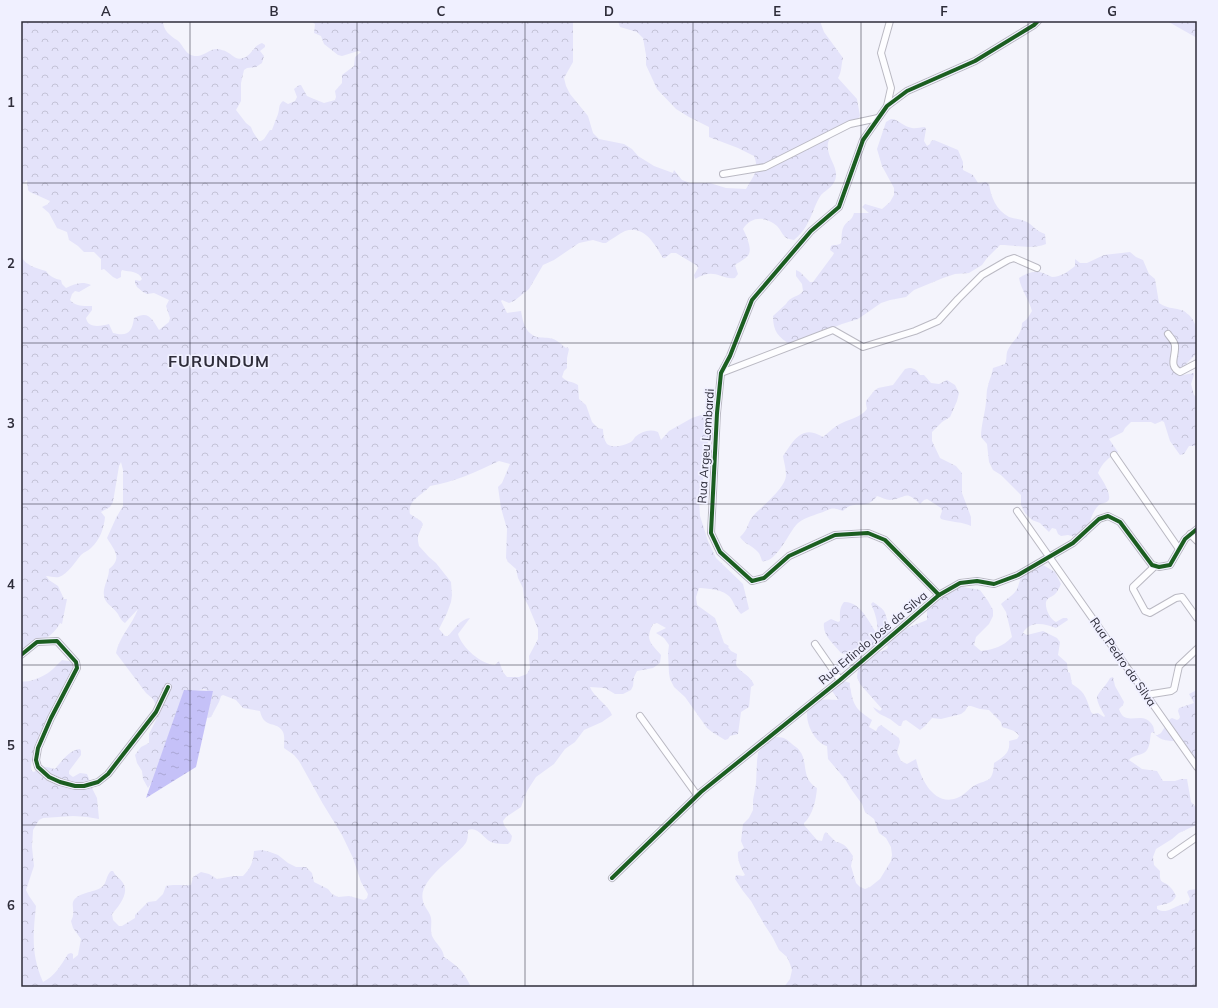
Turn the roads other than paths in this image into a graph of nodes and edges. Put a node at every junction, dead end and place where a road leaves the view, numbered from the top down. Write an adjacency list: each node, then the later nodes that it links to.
1 (890, 21): 3 (street)
2 (1038, 21): 3 (street, Rua Argeu Lombardi)
3 (887, 106): 4 (street, Rua Argeu Lombardi)
4 (878, 118): 5 (street); 9 (street, Rua Argeu Lombardi)
5 (723, 174)
6 (1037, 268): 9 (street)
7 (1168, 334): 8 (street)
8 (1197, 363)
9 (722, 373): 18 (street, Rua Argeu Lombardi)
10 (1114, 455): 15 (street)
11 (1017, 511): 16 (street, Rua Pedro da Silva)
12 (1197, 529): 13 (street)
13 (1190, 534): 14 (street); 15 (street)
14 (1197, 541)
15 (1180, 549): 17 (street)
16 (1050, 557): 17 (street, Rua Erlindo José da Silva); 18 (street, Rua Erlindo José da Silva); 25 (street, Rua Pedro da Silva)
17 (1155, 566): 19 (street)
18 (939, 596): 23 (street, Rua Erlindo José da Silva)
19 (1197, 618)
20 (815, 644): 23 (street)
21 (1197, 649): 25 (street)
22 (21, 655): 24 (street)
23 (840, 680): 28 (street, Rua Erlindo José da Silva)
24 (168, 687)
25 (1146, 695): 27 (street, Rua Pedro da Silva)
26 (640, 716): 28 (street)
27 (1197, 767)
28 (697, 795): 31 (street, Rua Erlindo José da Silva)
29 (1197, 837): 30 (street)
30 (1172, 855)
31 (612, 878)

